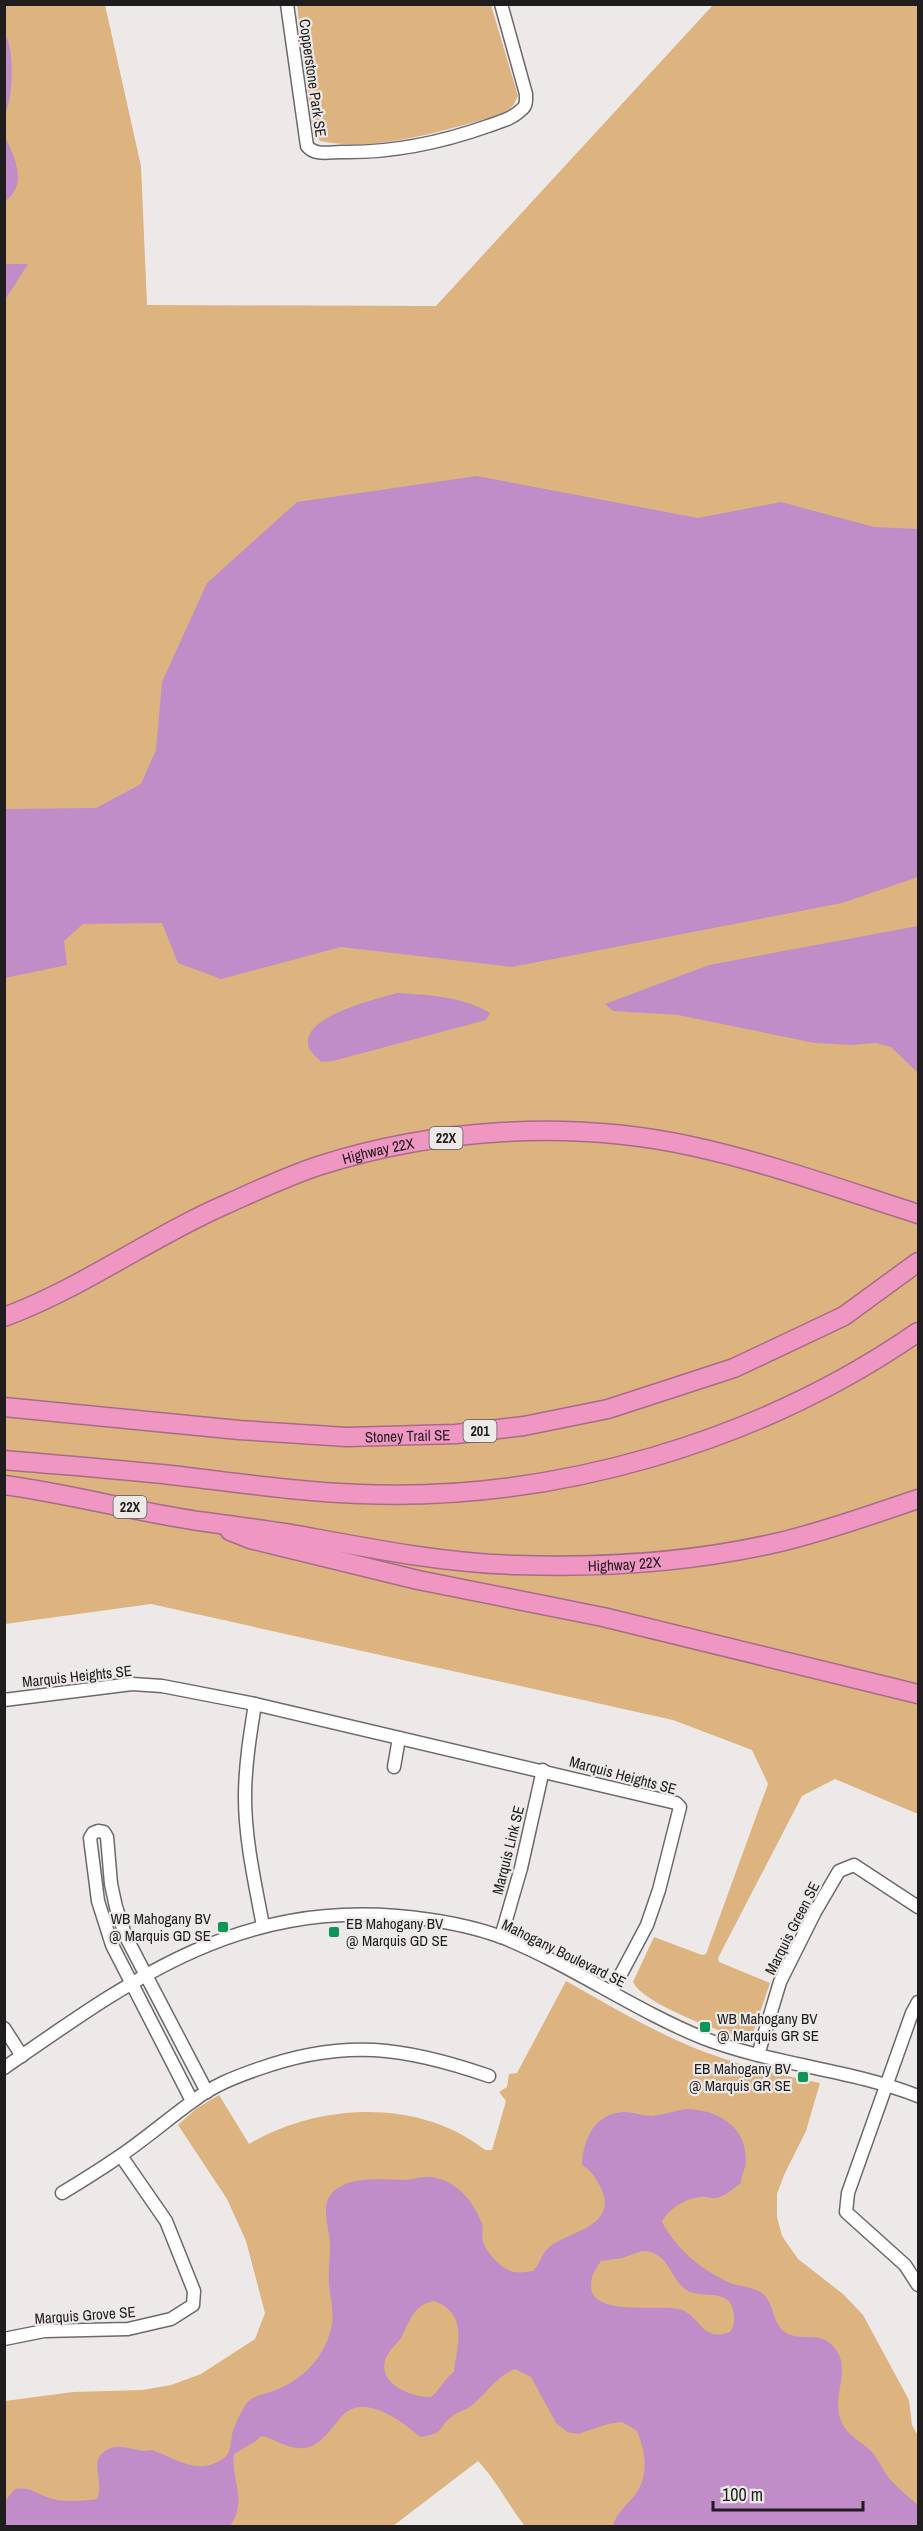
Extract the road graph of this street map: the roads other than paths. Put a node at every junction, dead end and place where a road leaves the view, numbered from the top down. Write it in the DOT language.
graph roads {
  1 [pos="287,4"];
  2 [pos="501,4"];
  3 [pos="916,1213"];
  4 [pos="918,1262"];
  5 [pos="4,1317"];
  6 [pos="918,1332"];
  7 [pos="4,1407"];
  8 [pos="4,1460"];
  9 [pos="4,1485"];
  10 [pos="918,1499"];
  11 [pos="206,1522"];
  12 [pos="918,1694"];
  13 [pos="4,1700"];
  14 [pos="255,1704"];
  15 [pos="399,1738"];
  16 [pos="394,1767"];
  17 [pos="543,1770"];
  18 [pos="918,1906"];
  19 [pos="263,1926"];
  20 [pos="501,1937"];
  21 [pos="146,1974"];
  22 [pos="131,1983"];
  23 [pos="612,1991"];
  24 [pos="918,2002"];
  25 [pos="4,2028"];
  26 [pos="758,2055"];
  27 [pos="22,2056"];
  28 [pos="4,2068"];
  29 [pos="489,2076"];
  30 [pos="886,2086"];
  31 [pos="207,2092"];
  32 [pos="918,2096"];
  33 [pos="192,2101"];
  34 [pos="121,2156"];
  35 [pos="62,2193"];
  36 [pos="918,2285"];
  37 [pos="4,2339"];
  1 -- 2 [label="street, Copperstone Park SE"];
  3 -- 5 [label="highway, Highway 22X / 22X"];
  4 -- 7 [label="highway, Stoney Trail SE / 201"];
  6 -- 8 [label="highway"];
  9 -- 11 [label="highway, Highway 22X / 22X"];
  10 -- 11 [label="highway, Highway 22X / 22X"];
  11 -- 12 [label="highway"];
  13 -- 14 [label="street, Marquis Heights SE"];
  14 -- 15 [label="street, Marquis Heights SE"];
  14 -- 19 [label="street"];
  15 -- 16 [label="street"];
  15 -- 17 [label="street, Marquis Heights SE"];
  17 -- 20 [label="street, Marquis Link SE"];
  17 -- 23 [label="street, Marquis Heights SE"];
  18 -- 26 [label="street, Marquis Green SE"];
  19 -- 20 [label="street, Mahogany Boulevard SE"];
  19 -- 21 [label="street, Mahogany Boulevard SE"];
  20 -- 23 [label="street, Mahogany Boulevard SE"];
  21 -- 22 [label="street, Mahogany Boulevard SE"];
  21 -- 22 [label="street"];
  21 -- 31 [label="street"];
  22 -- 27 [label="street, Mahogany Boulevard SE"];
  22 -- 33 [label="street"];
  23 -- 26 [label="street, Mahogany Boulevard SE"];
  24 -- 30 [label="street"];
  25 -- 27 [label="street"];
  26 -- 30 [label="street, Mahogany Boulevard SE"];
  27 -- 28 [label="street, Mahogany Boulevard SE"];
  29 -- 31 [label="street"];
  30 -- 32 [label="street, Mahogany Boulevard SE"];
  30 -- 36 [label="street"];
  31 -- 33 [label="street"];
  33 -- 34 [label="street"];
  34 -- 35 [label="street"];
  34 -- 37 [label="street, Marquis Grove SE"];
}
